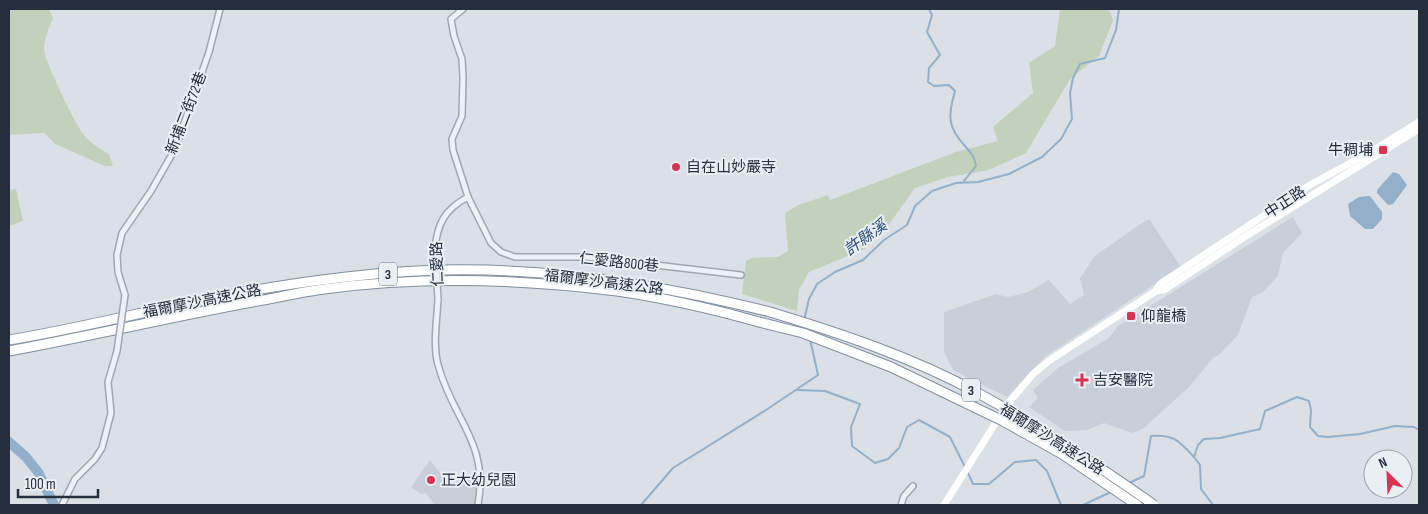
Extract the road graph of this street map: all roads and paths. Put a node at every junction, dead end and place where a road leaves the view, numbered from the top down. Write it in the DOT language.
graph roads {
  1 [pos="220,9"];
  2 [pos="463,9"];
  3 [pos="1419,122"];
  4 [pos="1419,129"];
  5 [pos="468,197"];
  6 [pos="741,275"];
  7 [pos="1156,291"];
  8 [pos="9,340"];
  9 [pos="9,351"];
  10 [pos="913,486"];
  11 [pos="62,505"];
  12 [pos="478,505"];
  13 [pos="901,505"];
  14 [pos="944,505"];
  15 [pos="1137,505"];
  16 [pos="1154,505"];
  1 -- 11 [label="street, 新埔二街72巷, bridge"];
  2 -- 5 [label="street"];
  3 -- 7 [label="main road, 中正路"];
  4 -- 7 [label="main road, 中正路"];
  5 -- 6 [label="street, 仁愛路800巷"];
  5 -- 12 [label="street, 仁愛路, bridge"];
  7 -- 14 [label="main road, 中正路"];
  8 -- 16 [label="highway, 福爾摩沙高速公路 / 3, bridge"];
  9 -- 15 [label="highway, 福爾摩沙高速公路 / 3, bridge"];
  10 -- 13 [label="street"];
}
